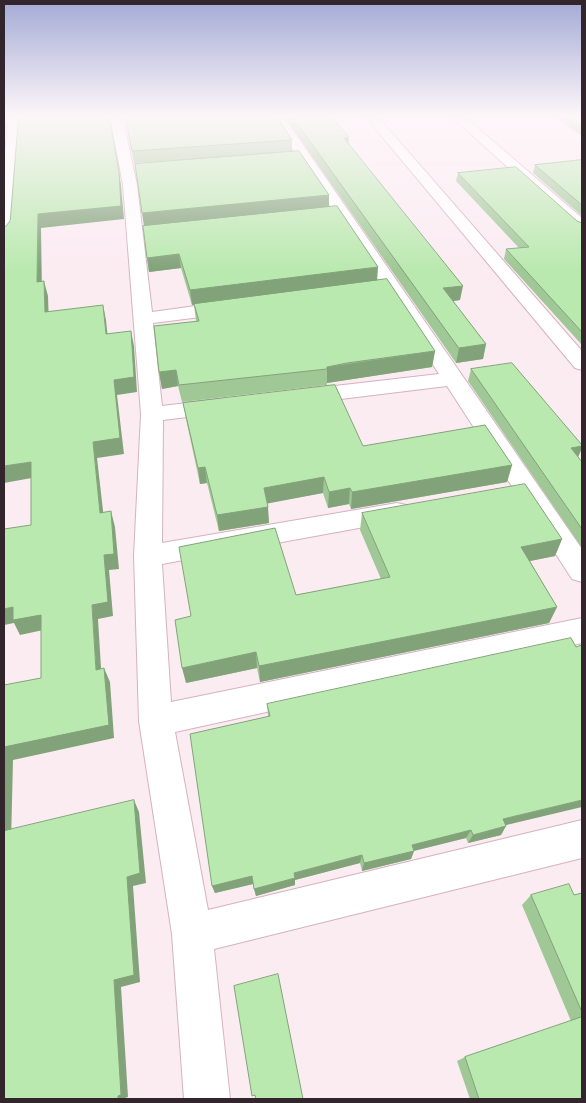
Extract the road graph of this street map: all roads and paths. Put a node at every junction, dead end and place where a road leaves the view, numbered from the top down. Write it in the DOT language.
graph roads {
  1 [pos="10,167"];
  2 [pos="131,167"];
  3 [pos="301,167"];
  4 [pos="415,167"];
  5 [pos="515,167"];
  6 [pos="582,226"];
  7 [pos="4,235"];
  8 [pos="249,305"];
  9 [pos="143,319"];
  10 [pos="582,364"];
  11 [pos="454,379"];
  12 [pos="279,399"];
  13 [pos="240,404"];
  14 [pos="152,414"];
  15 [pos="529,489"];
  16 [pos="500,494"];
  17 [pos="422,508"];
  18 [pos="148,556"];
  19 [pos="582,571"];
  20 [pos="582,630"];
  21 [pos="156,721"];
  22 [pos="582,839"];
  23 [pos="192,934"];
  24 [pos="207,1099"];
  1 -- 7 [label="street"];
  2 -- 9 [label="street"];
  3 -- 11 [label="street"];
  4 -- 10 [label="street"];
  5 -- 6 [label="street"];
  8 -- 9 [label="street"];
  9 -- 14 [label="street"];
  11 -- 12 [label="street"];
  11 -- 15 [label="street"];
  13 -- 14 [label="street"];
  14 -- 18 [label="street"];
  15 -- 16 [label="street"];
  15 -- 19 [label="street"];
  17 -- 18 [label="street"];
  18 -- 21 [label="street"];
  20 -- 21 [label="street"];
  21 -- 23 [label="street"];
  22 -- 23 [label="street"];
  23 -- 24 [label="street"];
}
